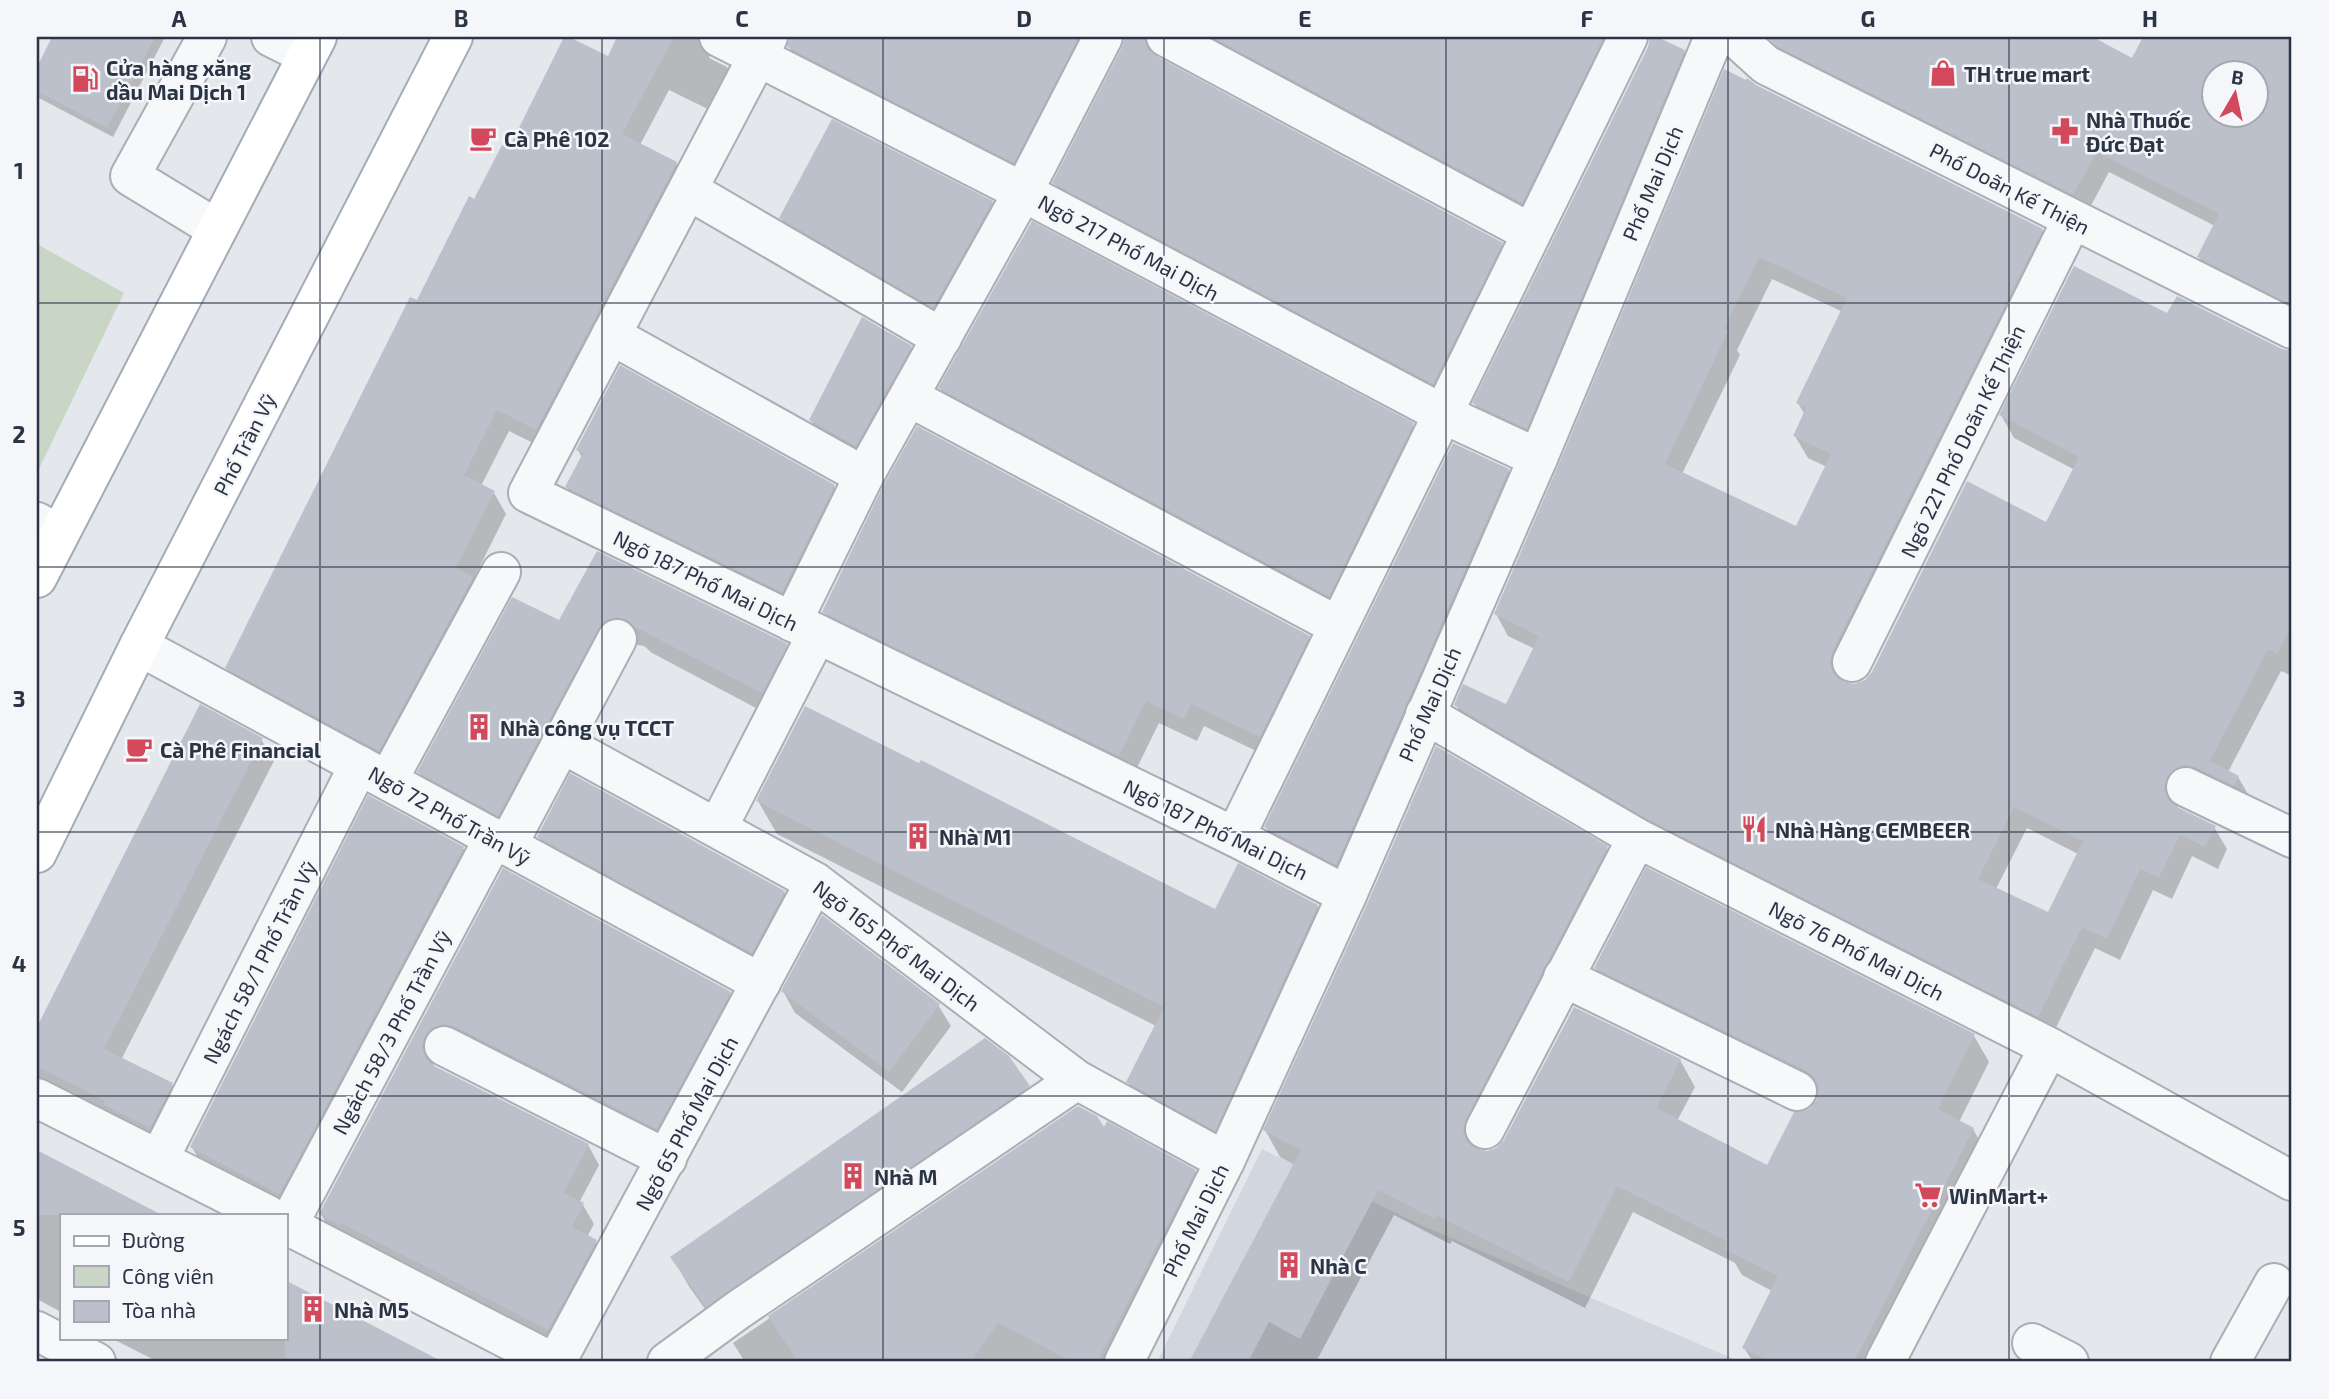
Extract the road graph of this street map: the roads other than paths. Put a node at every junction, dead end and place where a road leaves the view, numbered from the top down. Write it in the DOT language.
graph roads {
  1 [pos="207,37"];
  2 [pos="271,37"];
  3 [pos="453,37"];
  4 [pos="719,37"];
  5 [pos="1103,37"];
  6 [pos="1166,37"];
  7 [pos="1628,37"];
  8 [pos="1714,37"];
  9 [pos="1735,37"];
  10 [pos="312,46"];
  11 [pos="763,47"];
  12 [pos="688,190"];
  13 [pos="1023,192"];
  14 [pos="2072,220"];
  15 [pos="217,229"];
  16 [pos="1531,233"];
  17 [pos="2292,329"];
  18 [pos="611,335"];
  19 [pos="942,338"];
  20 [pos="909,397"];
  21 [pos="1443,414"];
  22 [pos="1538,458"];
  23 [pos="864,476"];
  24 [pos="48,528"];
  25 [pos="501,572"];
  26 [pos="37,578"];
  27 [pos="1338,626"];
  28 [pos="805,628"];
  29 [pos="617,639"];
  30 [pos="139,646"];
  31 [pos="1852,662"];
  32 [pos="1425,714"];
  33 [pos="561,743"];
  34 [pos="374,772"];
  35 [pos="2186,787"];
  36 [pos="718,827"];
  37 [pos="1235,837"];
  38 [pos="1637,838"];
  39 [pos="2292,838"];
  40 [pos="500,842"];
  41 [pos="37,853"];
  42 [pos="815,883"];
  43 [pos="1347,894"];
  44 [pos="1563,976"];
  45 [pos="761,983"];
  46 [pos="444,1046"];
  47 [pos="2049,1047"];
  48 [pos="1077,1080"];
  49 [pos="1797,1091"];
  50 [pos="37,1098"];
  51 [pos="1485,1129"];
  52 [pos="159,1159"];
  53 [pos="667,1159"];
  54 [pos="1225,1161"];
  55 [pos="2292,1181"];
  56 [pos="266,1214"];
  57 [pos="284,1214"];
  58 [pos="287,1225"];
  59 [pos="2274,1283"];
  60 [pos="37,1331"];
  61 [pos="2032,1343"];
  62 [pos="78,1358"];
  63 [pos="554,1362"];
  64 [pos="667,1362"];
  65 [pos="1124,1362"];
  66 [pos="1885,1362"];
  67 [pos="2068,1362"];
  68 [pos="2230,1362"];
  1 -- 15 [label="street"];
  2 -- 10 [label="street"];
  3 -- 30 [label="main road, Phố Trần Vỹ"];
  4 -- 11 [label="street, Ngõ 217 Phố Mai Dịch"];
  5 -- 13 [label="street"];
  6 -- 16 [label="street"];
  7 -- 16 [label="street"];
  8 -- 22 [label="street, Phố Mai Dịch"];
  9 -- 14 [label="street, Phố Doãn Kế Thiện"];
  10 -- 15 [label="main road"];
  11 -- 12 [label="street, Ngõ 187 Phố Mai Dịch"];
  11 -- 13 [label="street, Ngõ 217 Phố Mai Dịch"];
  12 -- 18 [label="street, Ngõ 187 Phố Mai Dịch"];
  12 -- 19 [label="street"];
  13 -- 19 [label="street"];
  13 -- 21 [label="street, Ngõ 217 Phố Mai Dịch"];
  14 -- 17 [label="street, Phố Doãn Kế Thiện"];
  14 -- 31 [label="street, Ngõ 221 Phố Doãn Kế Thiện"];
  15 -- 24 [label="main road"];
  16 -- 21 [label="street"];
  18 -- 23 [label="street"];
  18 -- 28 [label="street, Ngõ 187 Phố Mai Dịch"];
  19 -- 20 [label="street"];
  20 -- 23 [label="street"];
  20 -- 27 [label="street"];
  21 -- 22 [label="street, Ngõ 217 Phố Mai Dịch"];
  21 -- 27 [label="street"];
  22 -- 32 [label="street, Phố Mai Dịch"];
  23 -- 28 [label="street"];
  24 -- 26 [label="main road"];
  25 -- 34 [label="street, Ngách 58/1 Phố Trần Vỹ"];
  27 -- 37 [label="street"];
  28 -- 36 [label="street"];
  28 -- 37 [label="street, Ngõ 187 Phố Mai Dịch"];
  29 -- 33 [label="street, Ngách 58/3 Phố Trần Vỹ"];
  30 -- 34 [label="street, Ngõ 72 Phố Trần Vỹ"];
  30 -- 41 [label="main road, Phố Trần Vỹ"];
  32 -- 38 [label="street, Ngõ 76 Phố Mai Dịch"];
  32 -- 43 [label="street, Phố Mai Dịch"];
  33 -- 36 [label="street, Ngõ 165 Phố Mai Dịch"];
  33 -- 40 [label="street, Ngách 58/3 Phố Trần Vỹ"];
  34 -- 40 [label="street, Ngõ 72 Phố Trần Vỹ"];
  34 -- 52 [label="street, Ngách 58/1 Phố Trần Vỹ"];
  35 -- 39 [label="street"];
  36 -- 42 [label="street, Ngõ 165 Phố Mai Dịch"];
  37 -- 43 [label="street, Ngõ 187 Phố Mai Dịch"];
  38 -- 44 [label="street"];
  38 -- 47 [label="street, Ngõ 76 Phố Mai Dịch"];
  40 -- 45 [label="street, Ngõ 72 Phố Trần Vỹ"];
  40 -- 57 [label="street, Ngách 58/3 Phố Trần Vỹ"];
  42 -- 45 [label="street, Ngõ 65 Phố Mai Dịch"];
  42 -- 48 [label="street, Ngõ 165 Phố Mai Dịch"];
  43 -- 54 [label="street, Phố Mai Dịch"];
  44 -- 49 [label="street"];
  44 -- 51 [label="street"];
  45 -- 53 [label="street, Ngõ 65 Phố Mai Dịch"];
  46 -- 53 [label="street"];
  47 -- 55 [label="street, Ngõ 76 Phố Mai Dịch"];
  47 -- 66 [label="street"];
  48 -- 54 [label="street, Ngõ 165 Phố Mai Dịch"];
  48 -- 64 [label="street"];
  50 -- 52 [label="street"];
  52 -- 56 [label="street"];
  53 -- 63 [label="street, Ngõ 65 Phố Mai Dịch"];
  54 -- 65 [label="street, Phố Mai Dịch"];
  58 -- 63 [label="street"];
  59 -- 68 [label="street"];
  60 -- 62 [label="street"];
  61 -- 67 [label="street"];
}
